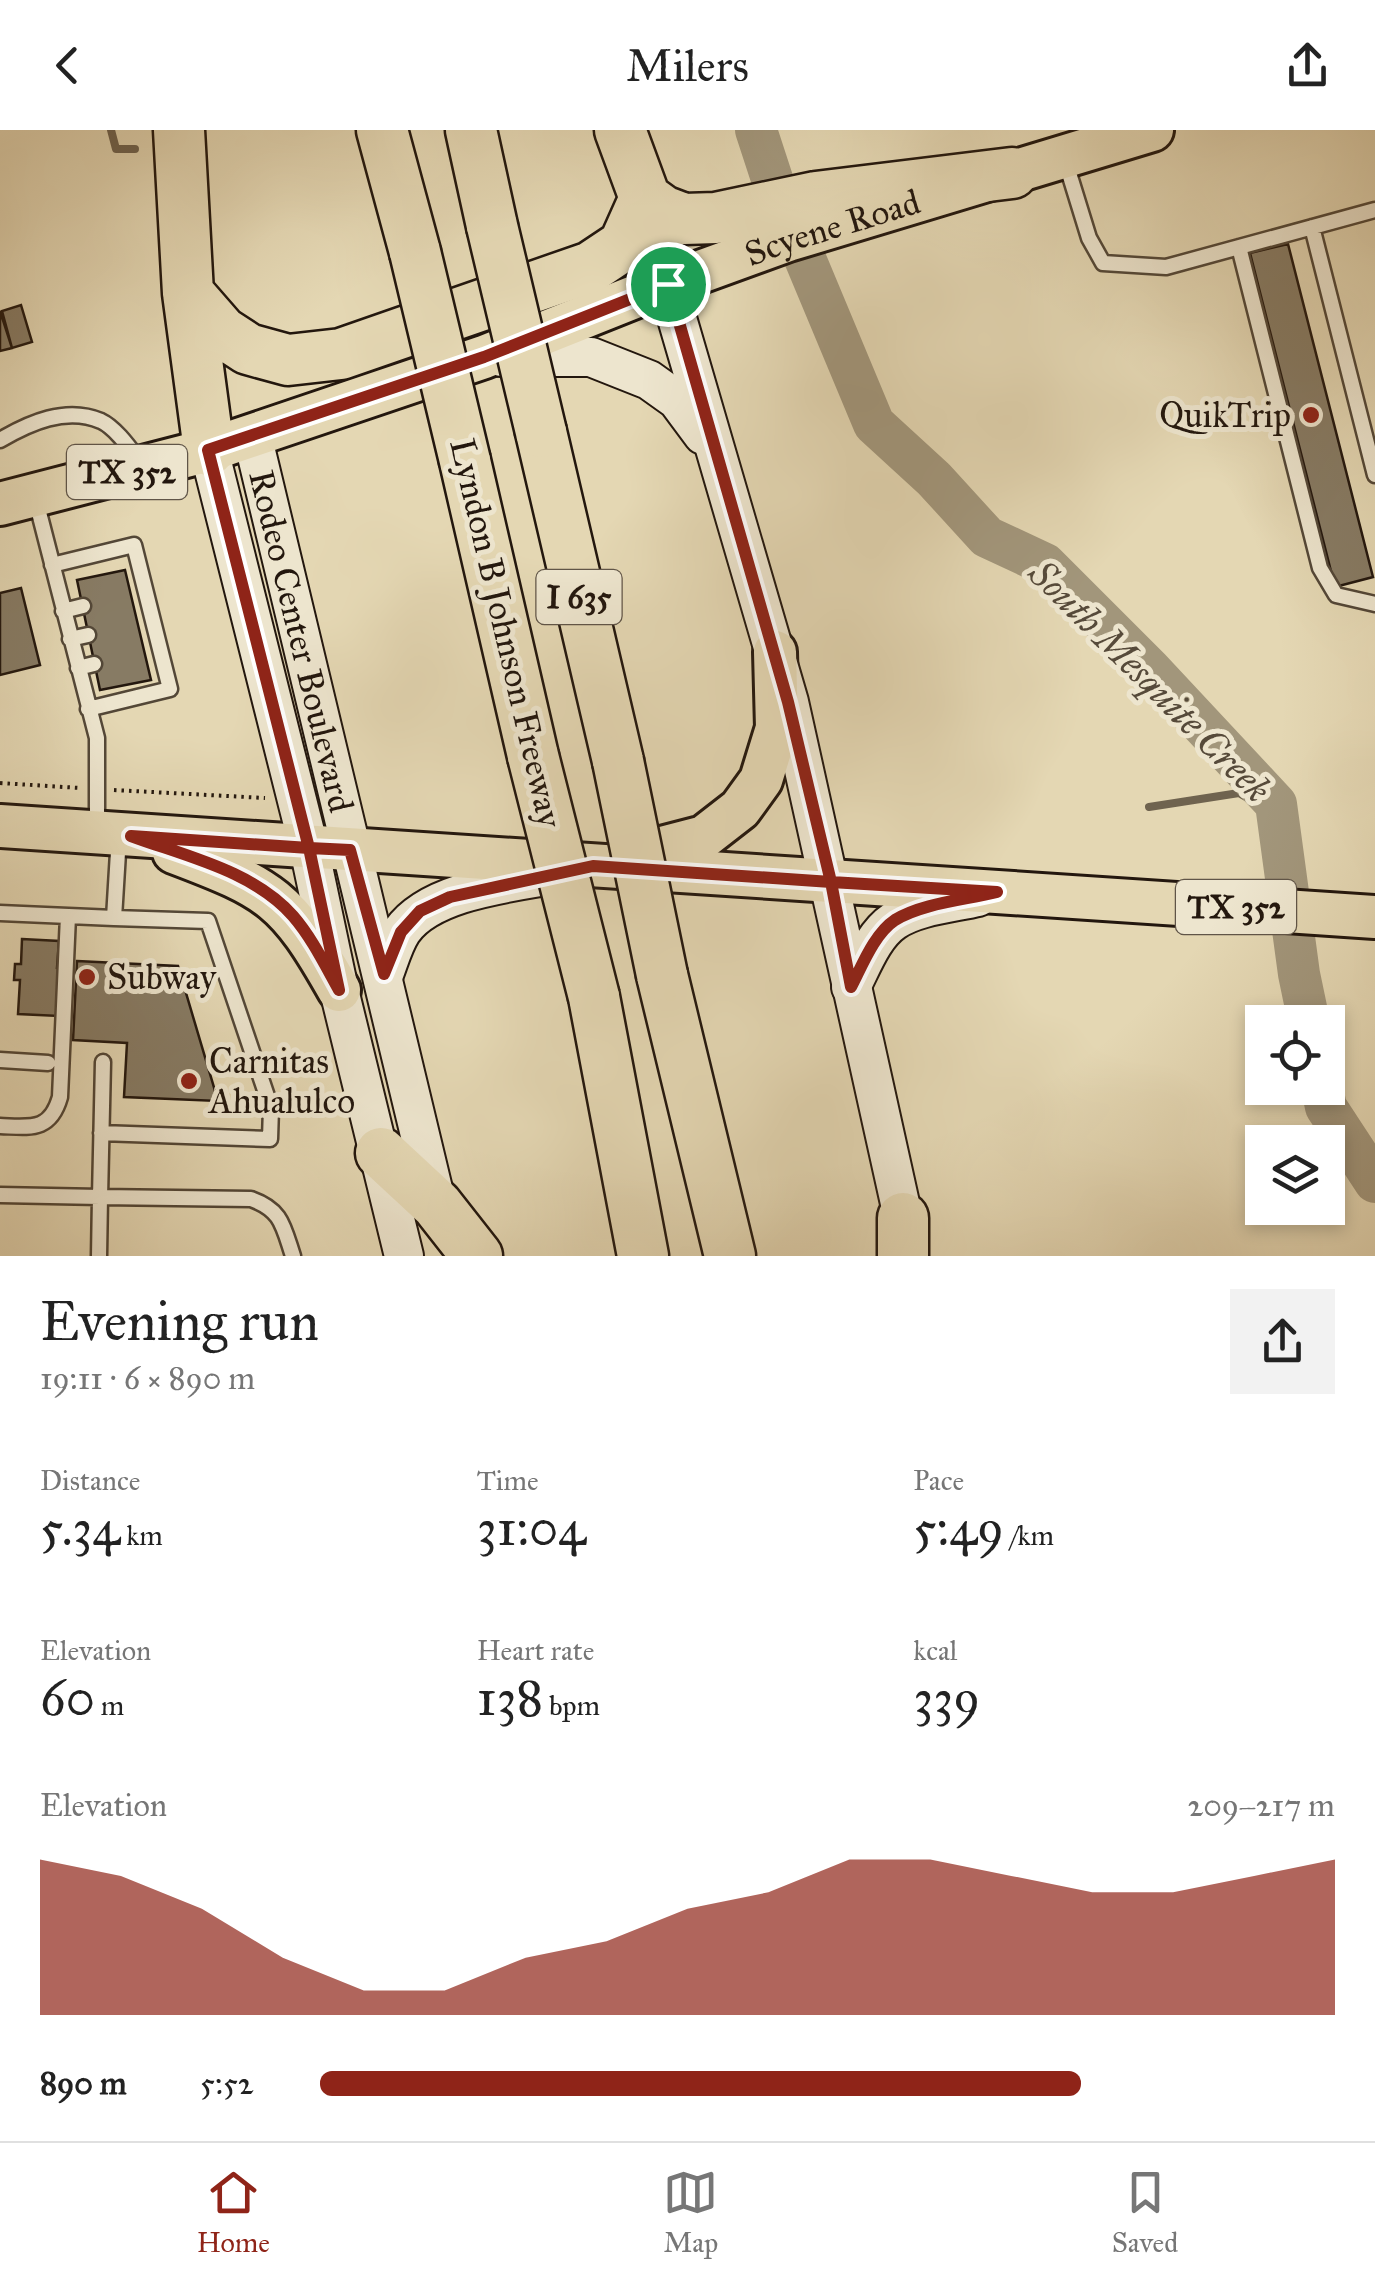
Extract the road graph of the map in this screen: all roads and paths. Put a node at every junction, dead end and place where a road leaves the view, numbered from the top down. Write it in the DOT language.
graph roads {
  1 [pos="179,130"];
  2 [pos="382,130"];
  3 [pos="470,130"];
  4 [pos="620,130"];
  5 [pos="1152,130"];
  6 [pos="1064,155"];
  7 [pos="1012,173"];
  8 [pos="897,197"];
  9 [pos="665,208"];
  10 [pos="1375,210"];
  11 [pos="1312,227"];
  12 [pos="1239,247"];
  13 [pos="684,278"];
  14 [pos="188,293"];
  15 [pos="484,357"];
  16 [pos="0,440"];
  17 [pos="230,442"];
  18 [pos="717,453"];
  19 [pos="144,468"];
  20 [pos="1375,475"];
  21 [pos="17,500"];
  22 [pos="52,565"];
  23 [pos="1375,604"];
  24 [pos="83,606"];
  25 [pos="63,611"];
  26 [pos="88,634"];
  27 [pos="70,639"];
  28 [pos="775,652"];
  29 [pos="94,664"];
  30 [pos="78,668"];
  31 [pos="88,709"];
  32 [pos="0,783"];
  33 [pos="98,789"];
  34 [pos="270,798"];
  35 [pos="0,826"];
  36 [pos="116,835"];
  37 [pos="329,849"];
  38 [pos="593,866"];
  39 [pos="831,882"];
  40 [pos="997,892"];
  41 [pos="0,913"];
  42 [pos="68,916"];
  43 [pos="1358,916"];
  44 [pos="114,918"];
  45 [pos="384,974"];
  46 [pos="851,987"];
  47 [pos="339,990"];
  48 [pos="0,1060"];
  49 [pos="48,1062"];
  50 [pos="103,1062"];
  51 [pos="0,1126"];
  52 [pos="102,1134"];
  53 [pos="381,1153"];
  54 [pos="0,1195"];
  55 [pos="100,1197"];
  56 [pos="437,1205"];
  57 [pos="906,1243"];
  58 [pos="99,1256"];
  59 [pos="293,1256"];
  60 [pos="404,1256"];
  61 [pos="450,1256"];
  62 [pos="477,1256"];
  63 [pos="643,1256"];
  64 [pos="730,1256"];
  1 -- 14 [label="highway"];
  2 -- 63 [label="highway, Lyndon B Johnson Freeway / I 635, bridge"];
  3 -- 64 [label="highway, I 635, bridge"];
  4 -- 9 [label="highway"];
  5 -- 6 [label="main road"];
  6 -- 7 [label="main road"];
  6 -- 12 [label="lane"];
  7 -- 8 [label="highway"];
  8 -- 9 [label="highway"];
  8 -- 13 [label="main road, Scyene Road / TX 352"];
  9 -- 13 [label="highway"];
  9 -- 14 [label="highway"];
  10 -- 11 [label="lane"];
  11 -- 12 [label="lane"];
  11 -- 20 [label="lane"];
  12 -- 23 [label="lane"];
  13 -- 15 [label="main road, Scyene Road / TX 352"];
  13 -- 18 [label="main road"];
  14 -- 17 [label="highway"];
  15 -- 17 [label="main road, Scyene Road / TX 352"];
  15 -- 18 [label="main road"];
  16 -- 19 [label="lane"];
  17 -- 19 [label="main road, Scyene Road / TX 352"];
  17 -- 37 [label="main road, Rodeo Center Boulevard"];
  18 -- 28 [label="main road"];
  19 -- 21 [label="main road, Scyene Road / TX 352"];
  21 -- 22 [label="lane"];
  22 -- 25 [label="lane"];
  22 -- 31 [label="lane"];
  24 -- 25 [label="lane"];
  25 -- 27 [label="lane"];
  26 -- 27 [label="lane"];
  27 -- 30 [label="lane"];
  28 -- 38 [label="main road"];
  28 -- 39 [label="main road"];
  29 -- 30 [label="lane"];
  30 -- 31 [label="lane"];
  31 -- 33 [label="lane"];
  32 -- 33 [label="path"];
  33 -- 34 [label="path"];
  33 -- 36 [label="lane"];
  35 -- 36 [label="main road, TX 352"];
  36 -- 37 [label="main road, TX 352"];
  36 -- 44 [label="lane"];
  36 -- 47 [label="main road"];
  37 -- 38 [label="main road, TX 352"];
  37 -- 45 [label="main road, Rodeo Center Boulevard"];
  37 -- 47 [label="main road, Rodeo Center Boulevard"];
  38 -- 39 [label="main road, TX 352"];
  38 -- 45 [label="main road"];
  39 -- 40 [label="main road, TX 352"];
  39 -- 46 [label="main road"];
  40 -- 43 [label="main road, TX 352"];
  40 -- 46 [label="main road"];
  41 -- 42 [label="lane"];
  42 -- 44 [label="lane"];
  42 -- 51 [label="lane"];
  44 -- 52 [label="lane"];
  45 -- 56 [label="main road, Rodeo Center Boulevard"];
  46 -- 57 [label="main road"];
  47 -- 53 [label="main road, Rodeo Center Boulevard"];
  48 -- 49 [label="lane"];
  50 -- 52 [label="lane"];
  52 -- 55 [label="lane"];
  53 -- 56 [label="highway"];
  53 -- 60 [label="main road, Rodeo Center Boulevard"];
  54 -- 55 [label="lane"];
  55 -- 58 [label="lane"];
  55 -- 59 [label="lane"];
  56 -- 61 [label="main road, Rodeo Center Boulevard"];
  56 -- 62 [label="highway"];
}
